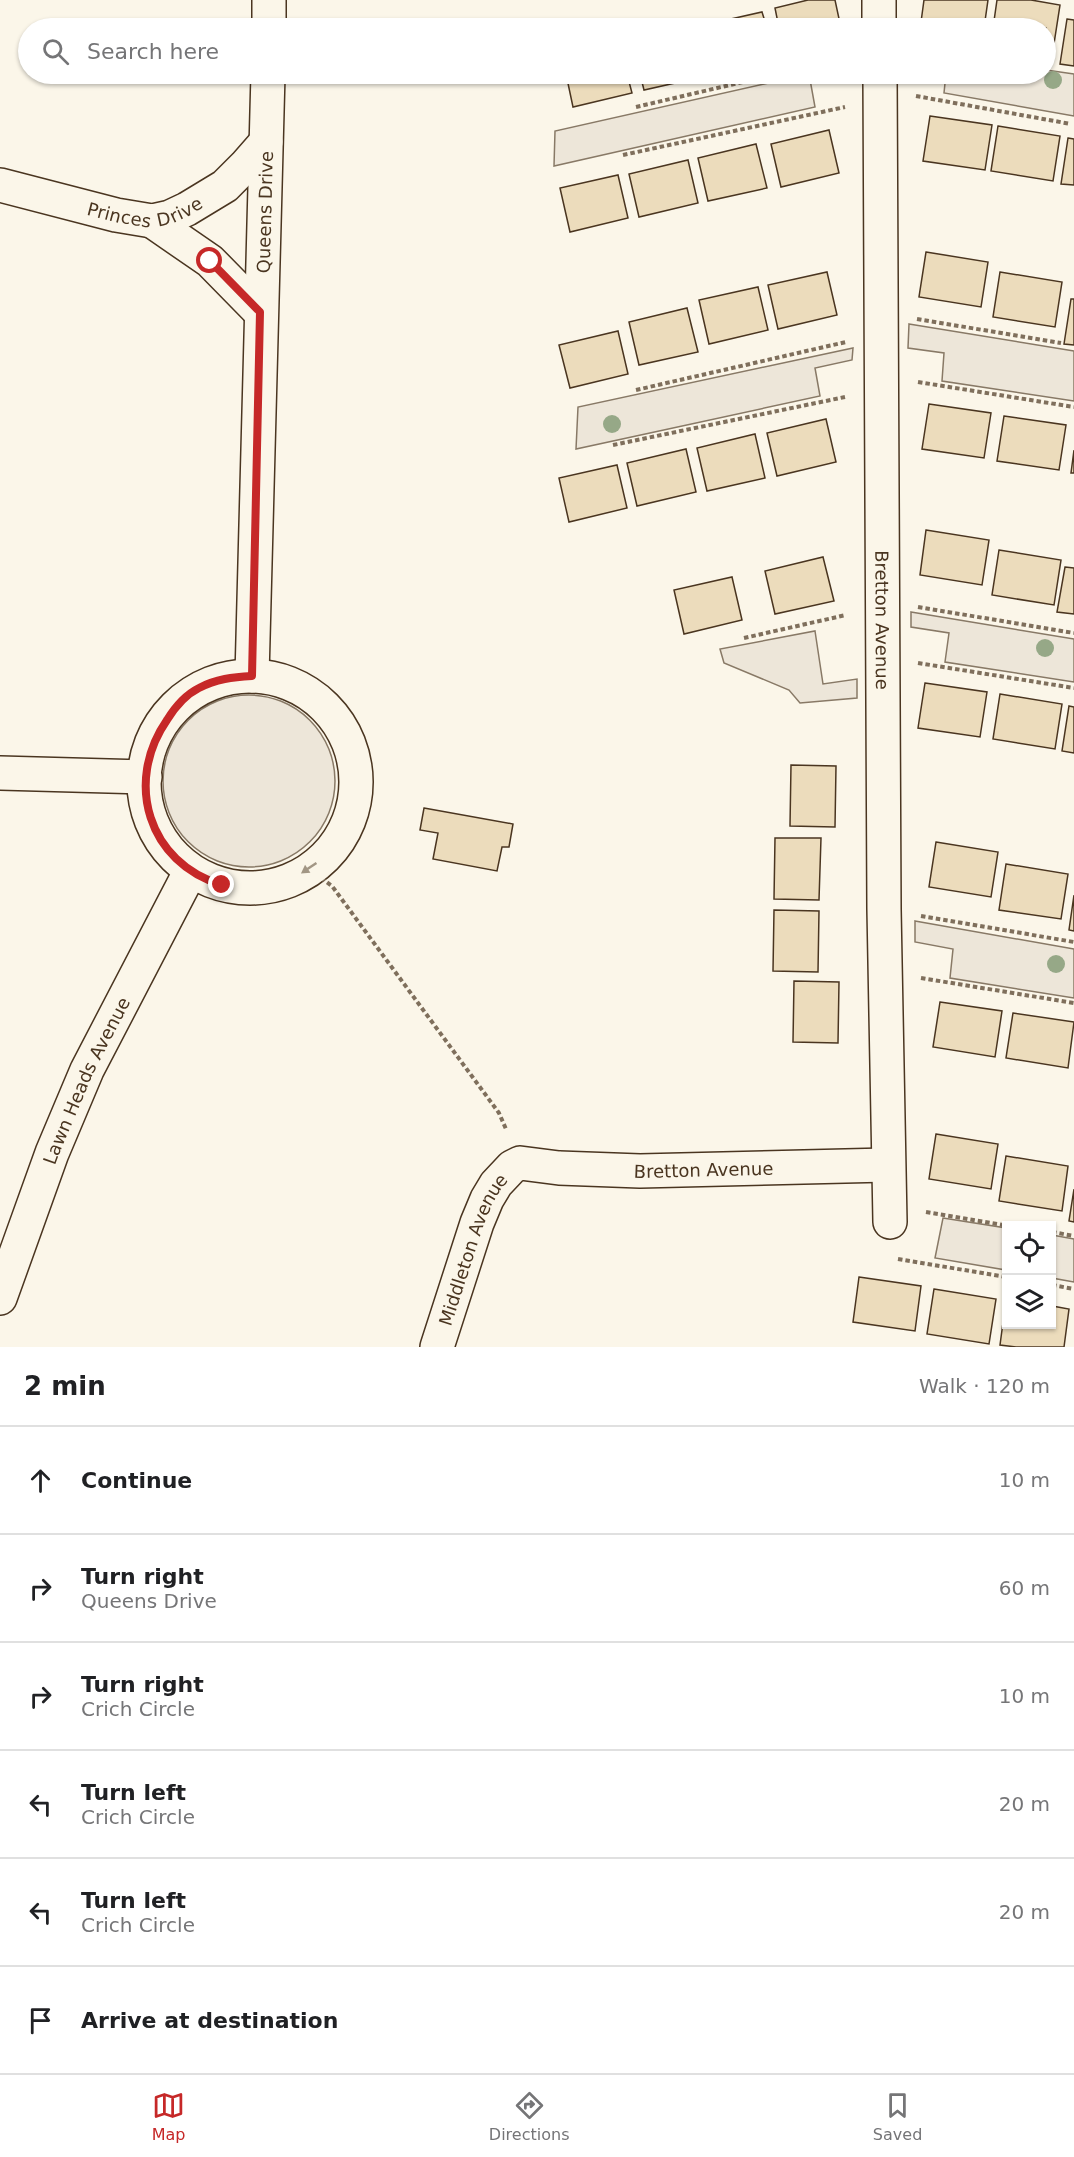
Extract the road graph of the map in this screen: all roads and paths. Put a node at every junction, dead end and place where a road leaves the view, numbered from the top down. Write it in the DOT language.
graph roads {
  1 [pos="269,0"];
  2 [pos="879,0"];
  3 [pos="269,18"];
  4 [pos="879,18"];
  5 [pos="268,84"];
  6 [pos="734,84"];
  7 [pos="880,87"];
  8 [pos="636,107"];
  9 [pos="1071,124"];
  10 [pos="266,142"];
  11 [pos="622,155"];
  12 [pos="0,185"];
  13 [pos="152,221"];
  14 [pos="260,312"];
  15 [pos="880,324"];
  16 [pos="1061,343"];
  17 [pos="880,383"];
  18 [pos="636,390"];
  19 [pos="1074,407"];
  20 [pos="613,445"];
  21 [pos="881,604"];
  22 [pos="1074,633"];
  23 [pos="744,638"];
  24 [pos="883,657"];
  25 [pos="252,676"];
  26 [pos="1074,688"];
  27 [pos="0,773"];
  28 [pos="145,777"];
  29 [pos="309,869"];
  30 [pos="190,872"];
  31 [pos="884,909"];
  32 [pos="1074,942"];
  33 [pos="885,972"];
  34 [pos="1074,1003"];
  35 [pos="520,1163"];
  36 [pos="887,1166"];
  37 [pos="889,1214"];
  38 [pos="1002,1225"];
  39 [pos="1056,1233"];
  40 [pos="1074,1236"];
  41 [pos="1002,1276"];
  42 [pos="1056,1286"];
  43 [pos="1074,1289"];
  44 [pos="0,1298"];
  45 [pos="437,1347"];
  1 -- 3 [label="street"];
  2 -- 4 [label="street"];
  5 -- 10 [label="street, Queens Drive"];
  6 -- 8 [label="path"];
  7 -- 9 [label="path"];
  7 -- 11 [label="path"];
  7 -- 15 [label="street, Bretton Avenue"];
  10 -- 13 [label="street, Princes Drive"];
  10 -- 14 [label="street, Queens Drive"];
  12 -- 13 [label="street, Princes Drive"];
  13 -- 14 [label="street"];
  14 -- 25 [label="street, Queens Drive"];
  15 -- 16 [label="path"];
  15 -- 17 [label="street, Bretton Avenue"];
  15 -- 18 [label="path"];
  17 -- 19 [label="path"];
  17 -- 20 [label="path"];
  17 -- 21 [label="street, Bretton Avenue"];
  21 -- 22 [label="path"];
  21 -- 23 [label="path"];
  21 -- 24 [label="street, Bretton Avenue"];
  24 -- 26 [label="path"];
  24 -- 31 [label="street, Bretton Avenue"];
  25 -- 28 [label="street"];
  25 -- 29 [label="street, one-way"];
  27 -- 28 [label="street"];
  28 -- 30 [label="street"];
  29 -- 30 [label="street"];
  29 -- 35 [label="path"];
  30 -- 44 [label="street, Lawn Heads Avenue"];
  31 -- 32 [label="path"];
  31 -- 33 [label="street, Bretton Avenue"];
  33 -- 34 [label="path"];
  33 -- 36 [label="street, Bretton Avenue"];
  35 -- 36 [label="street, Bretton Avenue"];
  35 -- 45 [label="street, Middleton Avenue"];
  36 -- 37 [label="street, Bretton Avenue"];
  37 -- 38 [label="path"];
  37 -- 41 [label="path"];
  39 -- 40 [label="path"];
  42 -- 43 [label="path"];
}
